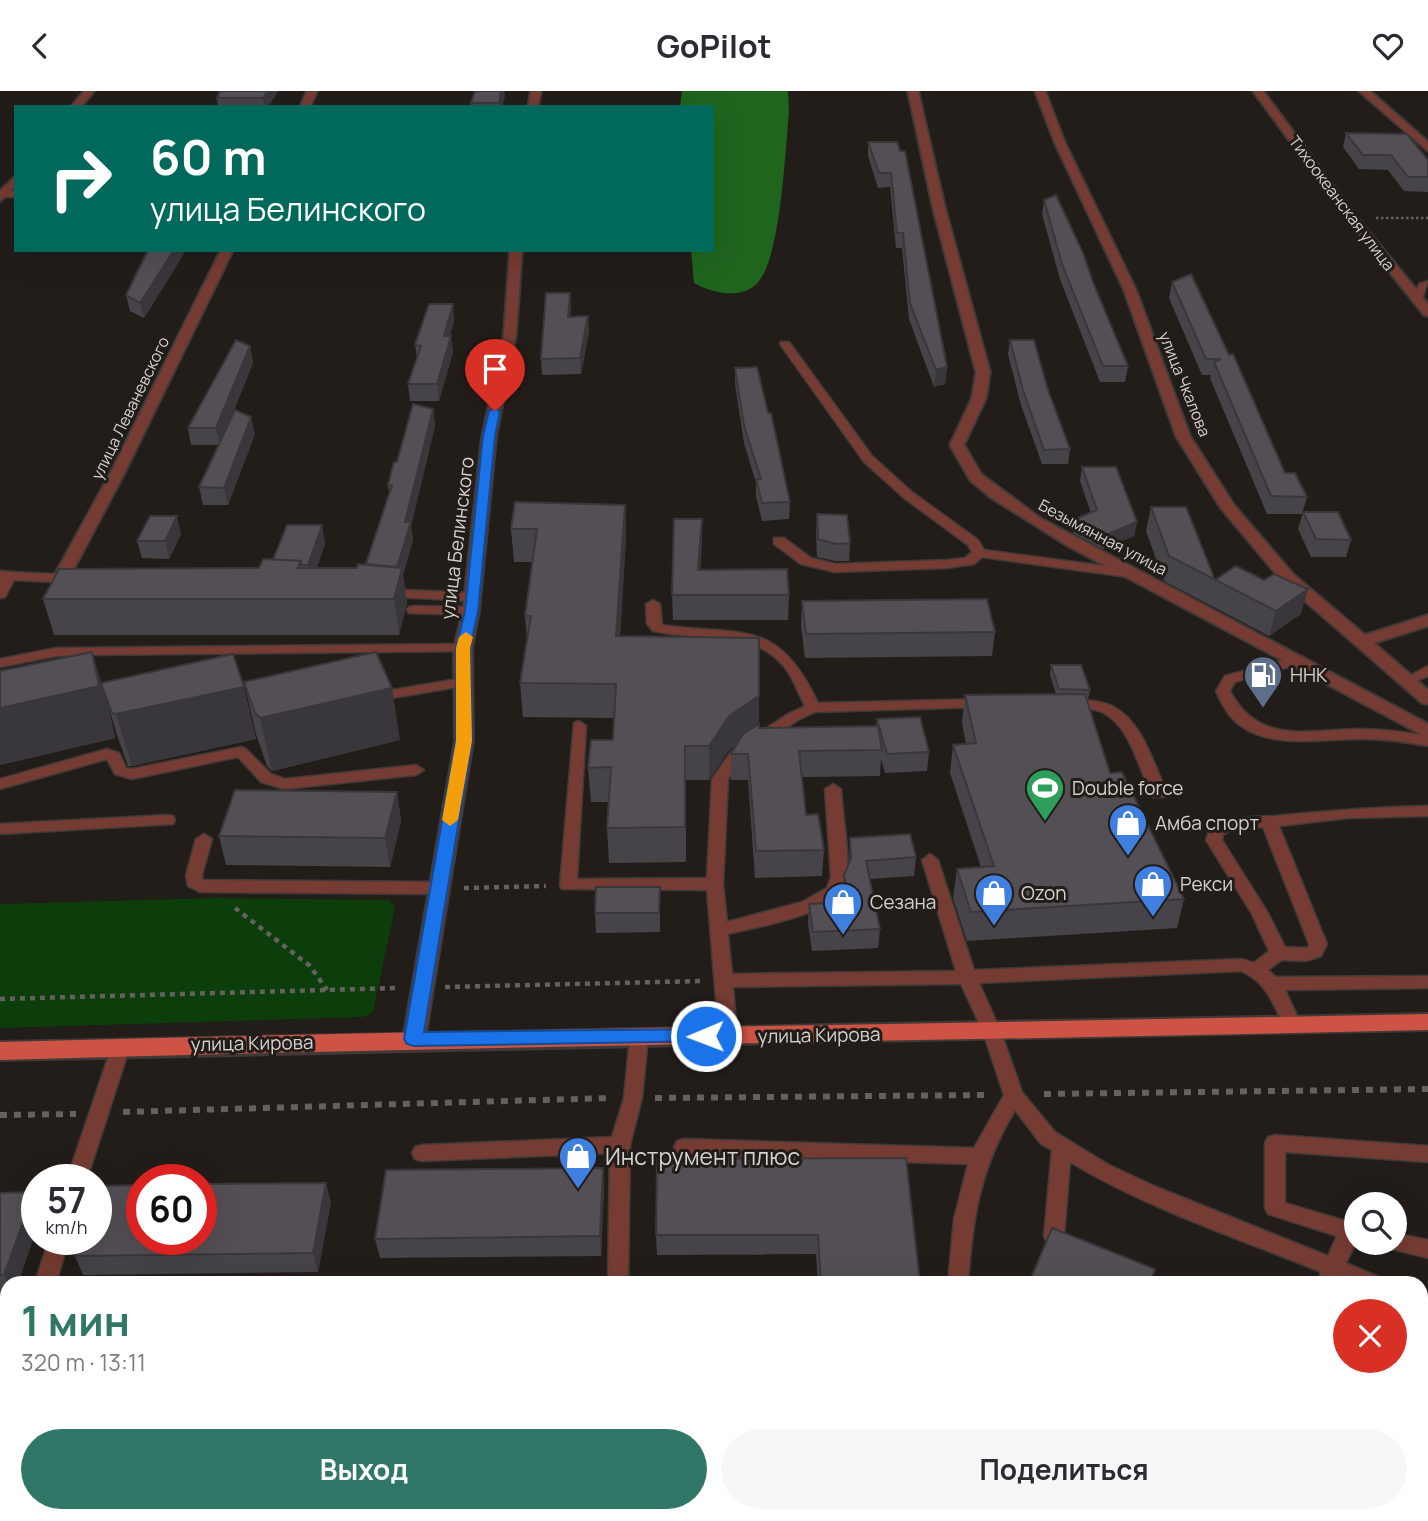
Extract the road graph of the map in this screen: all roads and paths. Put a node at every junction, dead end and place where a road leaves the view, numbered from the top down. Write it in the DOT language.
graph roads {
  1 [pos="89,91"];
  2 [pos="913,91"];
  3 [pos="1040,91"];
  4 [pos="1258,91"];
  5 [pos="1364,91"];
  6 [pos="78,105"];
  7 [pos="1428,148"];
  8 [pos="1352,218"];
  9 [pos="1428,218"];
  10 [pos="226,252"];
  11 [pos="516,252"];
  12 [pos="1426,283"];
  13 [pos="1417,300"];
  14 [pos="1428,312"];
  15 [pos="785,344"];
  16 [pos="779,541"];
  17 [pos="979,553"];
  18 [pos="1135,574"];
  19 [pos="5,576"];
  20 [pos="61,578"];
  21 [pos="88,579"];
  22 [pos="376,592"];
  23 [pos="0,594"];
  24 [pos="472,604"];
  25 [pos="653,604"];
  26 [pos="414,610"];
  27 [pos="1428,620"];
  28 [pos="1361,642"];
  29 [pos="463,648"];
  30 [pos="1298,660"];
  31 [pos="0,663"];
  32 [pos="1428,670"];
  33 [pos="1406,681"];
  34 [pos="464,682"];
  35 [pos="1428,699"];
  36 [pos="354,700"];
  37 [pos="998,703"];
  38 [pos="1048,703"];
  39 [pos="813,708"];
  40 [pos="579,726"];
  41 [pos="1428,732"];
  42 [pos="1428,741"];
  43 [pos="416,770"];
  44 [pos="0,784"];
  45 [pos="833,789"];
  46 [pos="1160,793"];
  47 [pos="1428,811"];
  48 [pos="167,820"];
  49 [pos="1269,821"];
  50 [pos="0,829"];
  51 [pos="204,839"];
  52 [pos="930,860"];
  53 [pos="715,884"];
  54 [pos="568,885"];
  55 [pos="210,888"];
  56 [pos="439,888"];
  57 [pos="719,930"];
  58 [pos="1279,953"];
  59 [pos="1257,970"];
  60 [pos="967,977"];
  61 [pos="724,981"];
  62 [pos="1428,982"];
  63 [pos="1275,984"];
  64 [pos="423,987"];
  65 [pos="327,990"];
  66 [pos="0,999"];
  67 [pos="1428,1023"];
  68 [pos="1292,1024"];
  69 [pos="992,1032"];
  70 [pos="728,1036"];
  71 [pos="639,1037"];
  72 [pos="414,1039"];
  73 [pos="121,1046"];
  74 [pos="0,1051"];
  75 [pos="1428,1089"];
  76 [pos="1014,1095"];
  77 [pos="633,1098"];
  78 [pos="97,1113"];
  79 [pos="0,1115"];
  80 [pos="620,1145"];
  81 [pos="684,1147"];
  82 [pos="1062,1147"];
  83 [pos="422,1153"];
  84 [pos="1428,1154"];
  85 [pos="981,1156"];
  86 [pos="82,1164"];
  87 [pos="1344,1230"];
  88 [pos="1054,1236"];
  89 [pos="1407,1245"];
  90 [pos="1344,1248"];
  91 [pos="1428,1249"];
  92 [pos="53,1255"];
  93 [pos="1330,1275"];
  94 [pos="47,1276"];
  95 [pos="618,1276"];
  96 [pos="959,1276"];
  1 -- 6 [label="street"];
  2 -- 18 [label="street, Безымянная улица"];
  3 -- 28 [label="street, улица Чкалова"];
  4 -- 8 [label="street, Тихоокеанская улица"];
  5 -- 7 [label="street"];
  8 -- 9 [label="path"];
  8 -- 13 [label="street, Тихоокеанская улица"];
  10 -- 20 [label="street, улица Леваневского"];
  11 -- 24 [label="street, улица Белинского"];
  12 -- 13 [label="lane"];
  13 -- 14 [label="street, Тихоокеанская улица"];
  15 -- 17 [label="lane"];
  16 -- 17 [label="lane"];
  17 -- 18 [label="lane"];
  18 -- 30 [label="street, Безымянная улица"];
  19 -- 20 [label="lane"];
  19 -- 23 [label="lane"];
  20 -- 21 [label="lane"];
  22 -- 24 [label="lane"];
  24 -- 26 [label="lane"];
  24 -- 29 [label="street, улица Белинского"];
  25 -- 39 [label="lane"];
  27 -- 28 [label="street"];
  28 -- 33 [label="street, улица Чкалова"];
  29 -- 31 [label="lane"];
  29 -- 34 [label="street, улица Белинского"];
  30 -- 41 [label="street, Безымянная улица"];
  30 -- 42 [label="lane"];
  32 -- 33 [label="lane"];
  33 -- 35 [label="street, улица Чкалова"];
  34 -- 36 [label="lane"];
  34 -- 56 [label="street, улица Белинского"];
  37 -- 39 [label="lane"];
  38 -- 46 [label="lane"];
  39 -- 53 [label="lane"];
  40 -- 54 [label="lane"];
  43 -- 44 [label="lane"];
  45 -- 57 [label="lane"];
  47 -- 49 [label="lane"];
  48 -- 50 [label="lane"];
  49 -- 58 [label="lane"];
  49 -- 58 [label="lane"];
  51 -- 55 [label="lane"];
  52 -- 60 [label="lane"];
  53 -- 54 [label="lane"];
  53 -- 57 [label="lane"];
  54 -- 56 [label="path"];
  55 -- 56 [label="lane"];
  55 -- 65 [label="path"];
  56 -- 64 [label="street, улица Белинского"];
  57 -- 61 [label="lane"];
  58 -- 59 [label="lane"];
  59 -- 60 [label="lane"];
  59 -- 63 [label="lane"];
  60 -- 61 [label="lane"];
  60 -- 69 [label="lane"];
  61 -- 64 [label="path"];
  61 -- 70 [label="lane"];
  62 -- 63 [label="lane"];
  63 -- 68 [label="lane"];
  64 -- 65 [label="path"];
  64 -- 72 [label="street, улица Белинского"];
  65 -- 66 [label="path"];
  67 -- 68 [label="main road, улица Кирова"];
  68 -- 69 [label="main road, улица Кирова"];
  69 -- 70 [label="main road, улица Кирова"];
  69 -- 76 [label="lane"];
  70 -- 71 [label="main road, улица Кирова"];
  71 -- 72 [label="main road, улица Кирова"];
  71 -- 77 [label="lane"];
  72 -- 73 [label="main road, улица Кирова"];
  73 -- 74 [label="main road, улица Кирова"];
  73 -- 78 [label="lane"];
  75 -- 76 [label="path"];
  76 -- 77 [label="path"];
  76 -- 82 [label="lane"];
  76 -- 85 [label="lane"];
  77 -- 78 [label="path"];
  77 -- 80 [label="lane"];
  78 -- 79 [label="path"];
  78 -- 86 [label="lane"];
  80 -- 83 [label="lane"];
  80 -- 95 [label="lane"];
  81 -- 85 [label="lane"];
  82 -- 88 [label="lane"];
  82 -- 93 [label="lane"];
  84 -- 87 [label="lane"];
  85 -- 96 [label="lane"];
  89 -- 91 [label="lane"];
  90 -- 93 [label="lane"];
  92 -- 94 [label="lane"];
}
